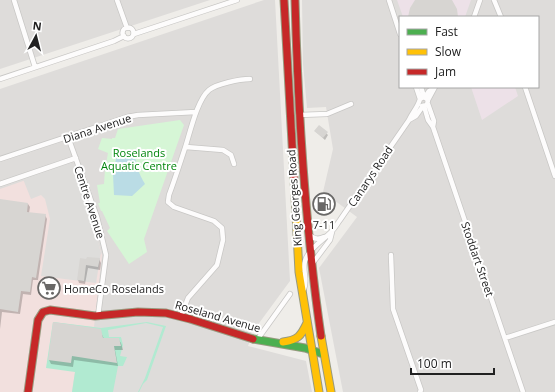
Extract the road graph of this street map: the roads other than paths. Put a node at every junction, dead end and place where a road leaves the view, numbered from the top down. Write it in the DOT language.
graph roads {
  1 [pos="14,0"];
  2 [pos="117,0"];
  3 [pos="237,0"];
  4 [pos="284,0"];
  5 [pos="295,0"];
  6 [pos="389,0"];
  7 [pos="480,0"];
  8 [pos="494,0"];
  9 [pos="474,16"];
  10 [pos="501,16"];
  11 [pos="127,28"];
  12 [pos="399,31"];
  13 [pos="134,34"];
  14 [pos="124,36"];
  15 [pos="35,67"];
  16 [pos="0,79"];
  17 [pos="250,79"];
  18 [pos="417,88"];
  19 [pos="422,88"];
  20 [pos="433,88"];
  21 [pos="524,88"];
  22 [pos="424,102"];
  23 [pos="351,104"];
  24 [pos="196,112"];
  25 [pos="418,114"];
  26 [pos="299,115"];
  27 [pos="409,120"];
  28 [pos="428,120"];
  29 [pos="433,127"];
  30 [pos="68,137"];
  31 [pos="186,147"];
  32 [pos="76,158"];
  33 [pos="0,159"];
  34 [pos="234,164"];
  35 [pos="555,176"];
  36 [pos="0,184"];
  37 [pos="307,231"];
  38 [pos="332,232"];
  39 [pos="325,237"];
  40 [pos="310,253"];
  41 [pos="391,255"];
  42 [pos="311,266"];
  43 [pos="302,292"];
  44 [pos="290,294"];
  45 [pos="98,316"];
  46 [pos="181,316"];
  47 [pos="555,322"];
  48 [pos="307,323"];
  49 [pos="505,338"];
  50 [pos="257,340"];
  51 [pos="276,342"];
  52 [pos="311,350"];
  53 [pos="323,354"];
  54 [pos="29,391"];
  55 [pos="319,392"];
  56 [pos="330,392"];
  57 [pos="420,392"];
  58 [pos="523,392"];
  1 -- 15 [label="street"];
  2 -- 11 [label="street"];
  3 -- 13 [label="street"];
  4 -- 43 [label="main road, King Georges Road"];
  5 -- 26 [label="main road, King Georges Road"];
  6 -- 12 [label="street"];
  7 -- 9 [label="street"];
  8 -- 10 [label="street"];
  11 -- 13 [label="street"];
  11 -- 14 [label="street"];
  13 -- 14 [label="street"];
  14 -- 15 [label="street"];
  15 -- 16 [label="street"];
  17 -- 24 [label="street"];
  18 -- 22 [label="street, Stoddart Street"];
  19 -- 22 [label="street, Stoddart Street"];
  20 -- 22 [label="street, Canarys Road"];
  21 -- 35 [label="street"];
  22 -- 25 [label="street, Canarys Road"];
  22 -- 27 [label="street, Canarys Road"];
  22 -- 28 [label="street, Stoddart Street"];
  22 -- 29 [label="street, Stoddart Street"];
  23 -- 26 [label="street"];
  24 -- 30 [label="street, Diana Avenue"];
  24 -- 31 [label="street"];
  25 -- 27 [label="street, Canarys Road"];
  25 -- 28 [label="street, Stoddart Street"];
  26 -- 37 [label="main road, King Georges Road"];
  27 -- 38 [label="street, Canarys Road"];
  28 -- 29 [label="street, Stoddart Street"];
  29 -- 49 [label="street, Stoddart Street"];
  30 -- 32 [label="street, Centre Avenue"];
  30 -- 33 [label="street, Diana Avenue"];
  31 -- 34 [label="street"];
  31 -- 46 [label="street"];
  32 -- 36 [label="street"];
  32 -- 45 [label="street, Centre Avenue"];
  37 -- 39 [label="street"];
  37 -- 40 [label="main road, King Georges Road"];
  38 -- 39 [label="street, Canarys Road"];
  38 -- 42 [label="street, Canarys Road"];
  39 -- 40 [label="street, Canarys Road"];
  40 -- 42 [label="main road, King Georges Road"];
  40 -- 43 [label="street, Canarys Road"];
  41 -- 57 [label="street"];
  42 -- 53 [label="main road, King Georges Road"];
  43 -- 48 [label="main road, King Georges Road"];
  44 -- 50 [label="street"];
  45 -- 46 [label="main road, Roseland Avenue"];
  45 -- 54 [label="main road, Roseland Avenue"];
  46 -- 50 [label="main road, Roseland Avenue"];
  47 -- 49 [label="street"];
  48 -- 51 [label="main road, Roseland Avenue"];
  48 -- 52 [label="main road, King Georges Road"];
  49 -- 58 [label="street, Stoddart Street"];
  50 -- 51 [label="main road, Roseland Avenue"];
  51 -- 52 [label="main road, Roseland Avenue"];
  52 -- 53 [label="main road, Roseland Avenue"];
  52 -- 55 [label="main road, King Georges Road"];
  53 -- 56 [label="main road, King Georges Road"];
}
